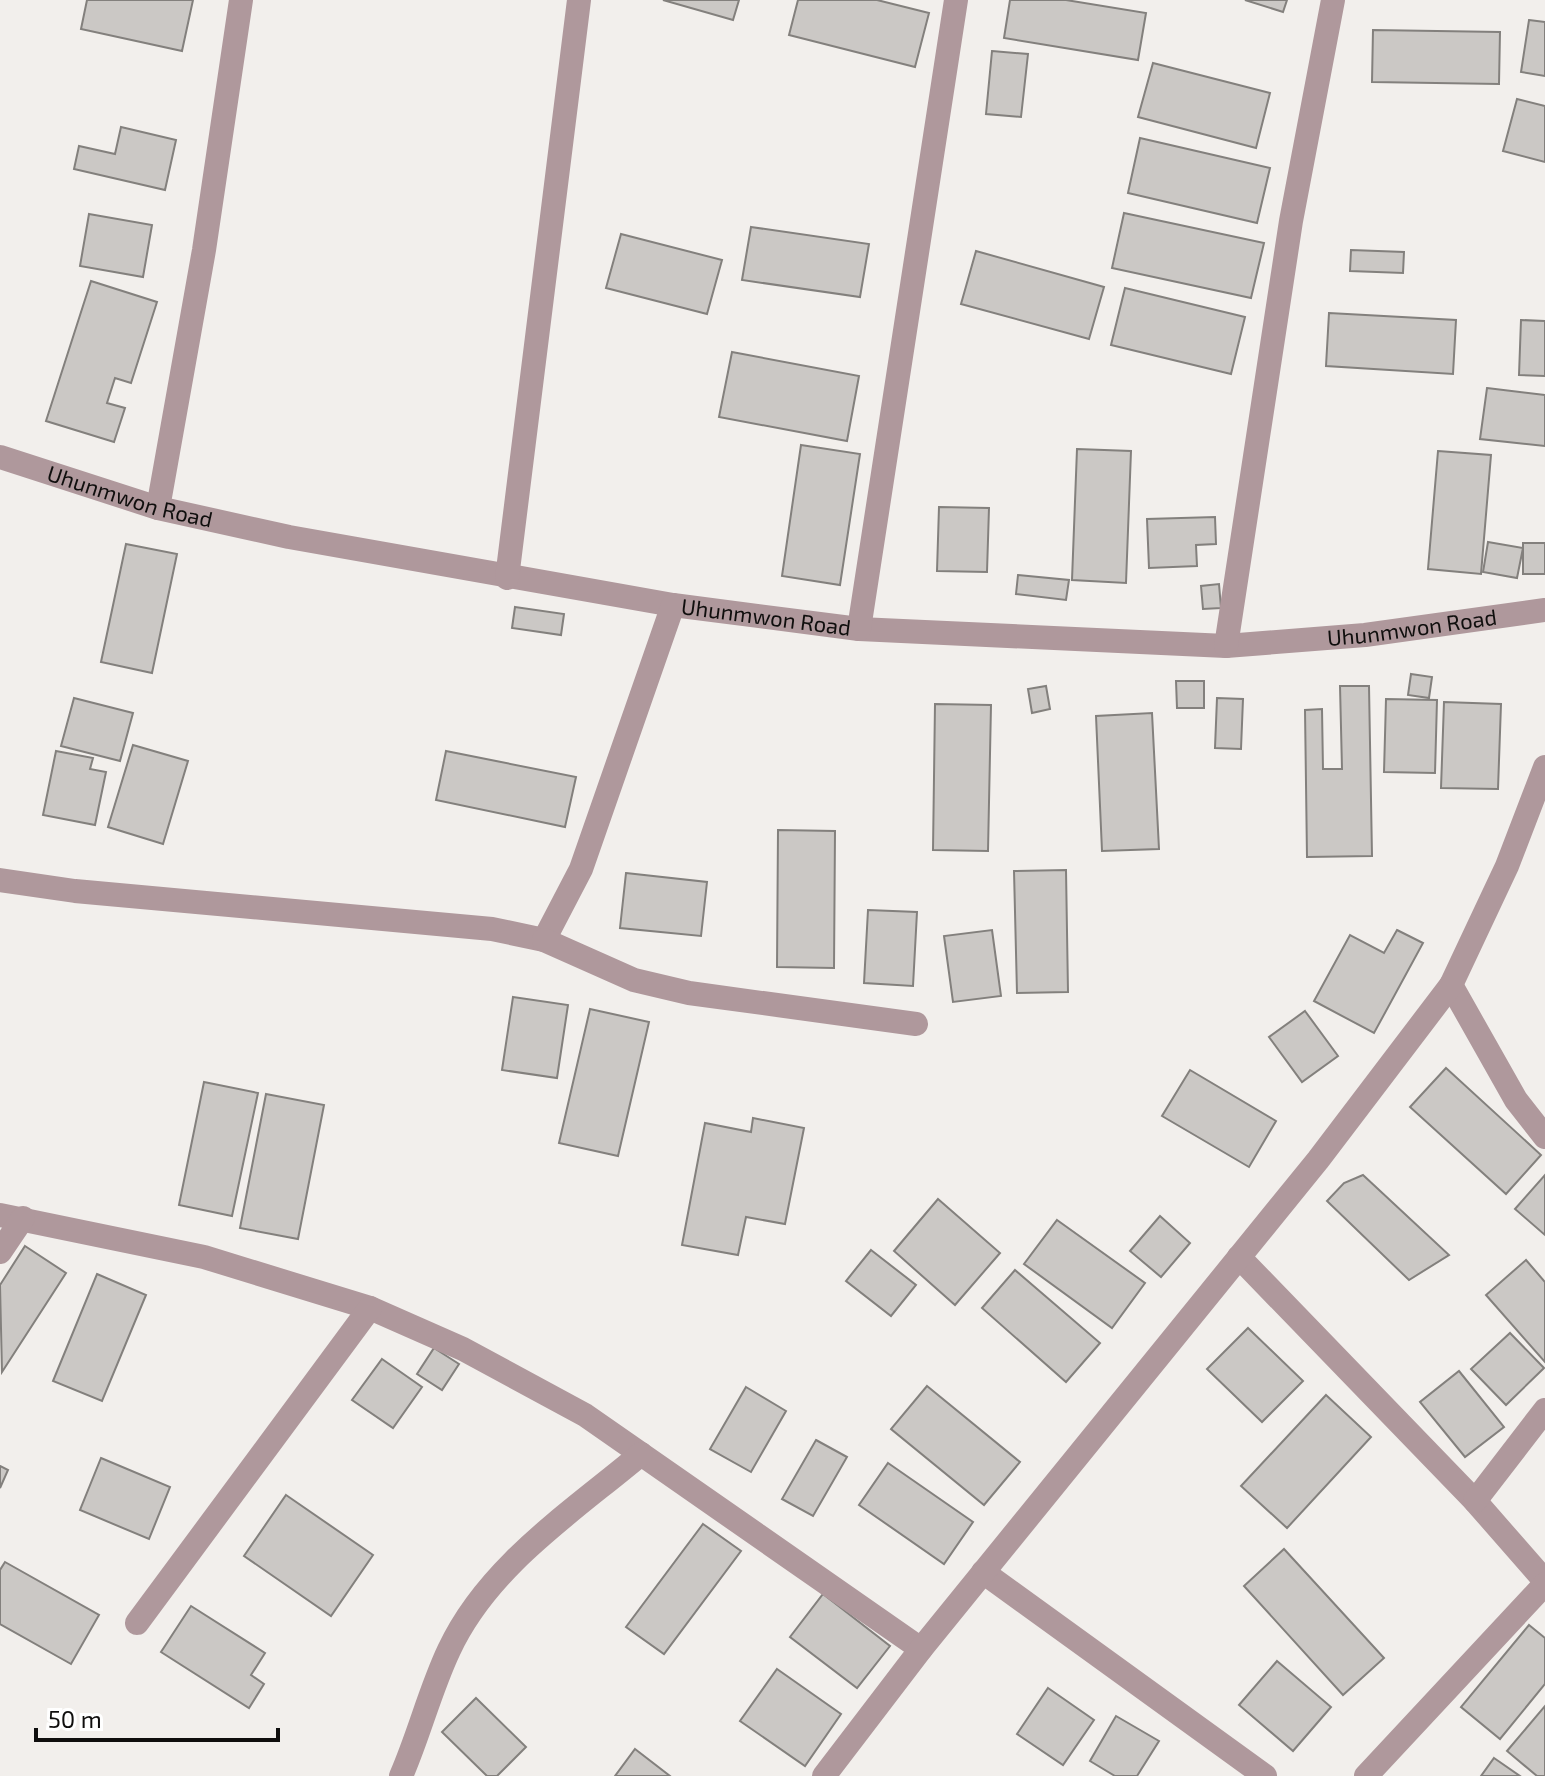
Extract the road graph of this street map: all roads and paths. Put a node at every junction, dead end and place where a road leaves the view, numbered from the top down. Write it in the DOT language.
graph roads {
  1 [pos="241,0"];
  2 [pos="579,0"];
  3 [pos="956,0"];
  4 [pos="1333,0"];
  5 [pos="0,457"];
  6 [pos="158,508"];
  7 [pos="507,578"];
  8 [pos="673,605"];
  9 [pos="1545,610"];
  10 [pos="859,629"];
  11 [pos="1226,646"];
  12 [pos="1545,767"];
  13 [pos="0,880"];
  14 [pos="544,940"];
  15 [pos="1451,985"];
  16 [pos="916,1024"];
  17 [pos="1545,1137"];
  18 [pos="11,1216"];
  19 [pos="0,1252"];
  20 [pos="1239,1257"];
  21 [pos="370,1308"];
  22 [pos="1545,1410"];
  23 [pos="641,1454"];
  24 [pos="1475,1501"];
  25 [pos="983,1572"];
  26 [pos="1545,1582"];
  27 [pos="137,1623"];
  28 [pos="921,1649"];
  29 [pos="401,1776"];
  30 [pos="824,1776"];
  31 [pos="1265,1776"];
  32 [pos="1366,1776"];
  1 -- 6 [label="street"];
  2 -- 7 [label="street"];
  3 -- 10 [label="street"];
  4 -- 11 [label="street"];
  5 -- 6 [label="street, Uhunmwon Road"];
  6 -- 7 [label="street, Uhunmwon Road"];
  7 -- 8 [label="street, Uhunmwon Road"];
  8 -- 10 [label="street, Uhunmwon Road"];
  8 -- 14 [label="street"];
  9 -- 11 [label="street, Uhunmwon Road"];
  10 -- 11 [label="street, Uhunmwon Road"];
  12 -- 15 [label="street"];
  13 -- 14 [label="street"];
  14 -- 16 [label="street"];
  15 -- 17 [label="street"];
  15 -- 20 [label="street"];
  18 -- 19 [label="street"];
  18 -- 21 [label="street"];
  20 -- 24 [label="street"];
  20 -- 25 [label="street"];
  21 -- 23 [label="street"];
  21 -- 27 [label="street"];
  22 -- 24 [label="street"];
  23 -- 28 [label="street"];
  23 -- 29 [label="street"];
  24 -- 26 [label="street"];
  25 -- 28 [label="street"];
  25 -- 31 [label="street"];
  26 -- 32 [label="street"];
  28 -- 30 [label="street"];
}
